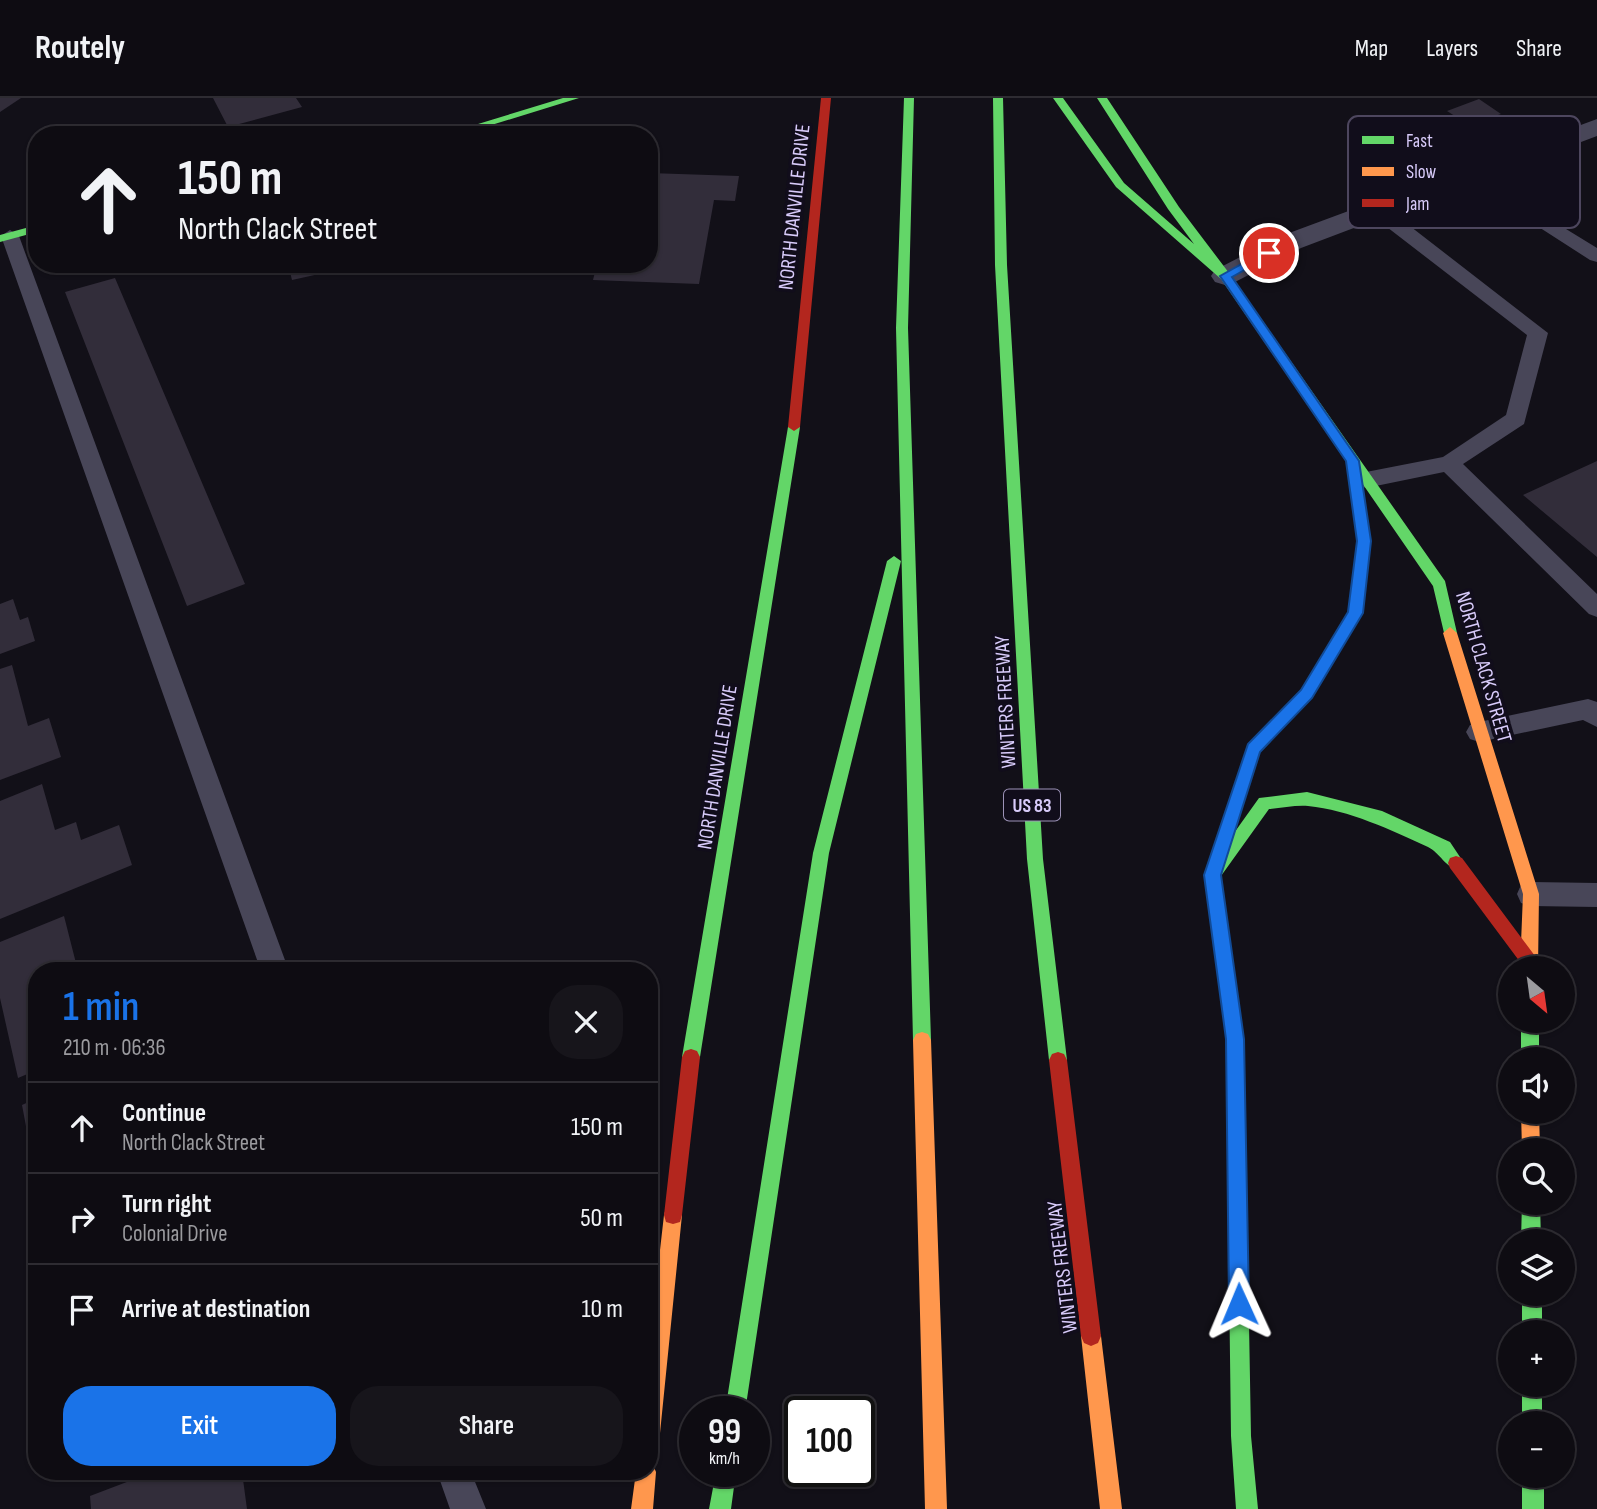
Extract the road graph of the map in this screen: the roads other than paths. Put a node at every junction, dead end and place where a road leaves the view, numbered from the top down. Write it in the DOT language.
graph roads {
  1 [pos="574,98"];
  2 [pos="826,98"];
  3 [pos="909,98"];
  4 [pos="998,98"];
  5 [pos="1058,98"];
  6 [pos="1102,98"];
  7 [pos="478,126"];
  8 [pos="1597,127"];
  9 [pos="1580,133"];
  10 [pos="1348,220"];
  11 [pos="1402,228"];
  12 [pos="1561,228"];
  13 [pos="28,231"];
  14 [pos="5,237"];
  15 [pos="1592,246"];
  16 [pos="1226,276"];
  17 [pos="1352,461"];
  18 [pos="1449,463"];
  19 [pos="1366,480"];
  20 [pos="906,515"];
  21 [pos="1597,608"];
  22 [pos="1594,709"];
  23 [pos="1479,732"];
  24 [pos="1213,875"];
  25 [pos="1531,894"];
  26 [pos="1597,895"];
  27 [pos="1523,956"];
  28 [pos="1529,956"];
  29 [pos="272,962"];
  30 [pos="658,1358"];
  31 [pos="737,1396"];
  32 [pos="457,1480"];
  33 [pos="645,1480"];
  34 [pos="724,1487"];
  35 [pos="1533,1488"];
  36 [pos="468,1509"];
  37 [pos="642,1509"];
  38 [pos="720,1509"];
  39 [pos="936,1509"];
  40 [pos="1111,1509"];
  41 [pos="1247,1509"];
  42 [pos="1533,1509"];
  1 -- 7 [label="main road"];
  2 -- 30 [label="main road, NORTH DANVILLE DRIVE"];
  3 -- 20 [label="main road"];
  4 -- 40 [label="main road, WINTERS FREEWAY / US 83"];
  5 -- 16 [label="main road"];
  6 -- 16 [label="main road, NORTH CLACK STREET"];
  8 -- 9 [label="street"];
  10 -- 16 [label="street"];
  11 -- 18 [label="lane"];
  12 -- 15 [label="lane"];
  13 -- 14 [label="main road"];
  14 -- 29 [label="lane"];
  16 -- 17 [label="main road, NORTH CLACK STREET"];
  17 -- 19 [label="main road, NORTH CLACK STREET"];
  17 -- 24 [label="main road"];
  18 -- 19 [label="lane"];
  18 -- 21 [label="lane"];
  19 -- 23 [label="main road, NORTH CLACK STREET"];
  20 -- 31 [label="main road"];
  20 -- 39 [label="main road"];
  22 -- 23 [label="lane"];
  23 -- 25 [label="main road, NORTH CLACK STREET"];
  24 -- 27 [label="main road"];
  24 -- 41 [label="main road"];
  25 -- 26 [label="lane"];
  25 -- 28 [label="main road, NORTH CLACK STREET"];
  32 -- 36 [label="lane"];
  33 -- 37 [label="main road"];
  34 -- 38 [label="main road"];
  35 -- 42 [label="main road"];
}
